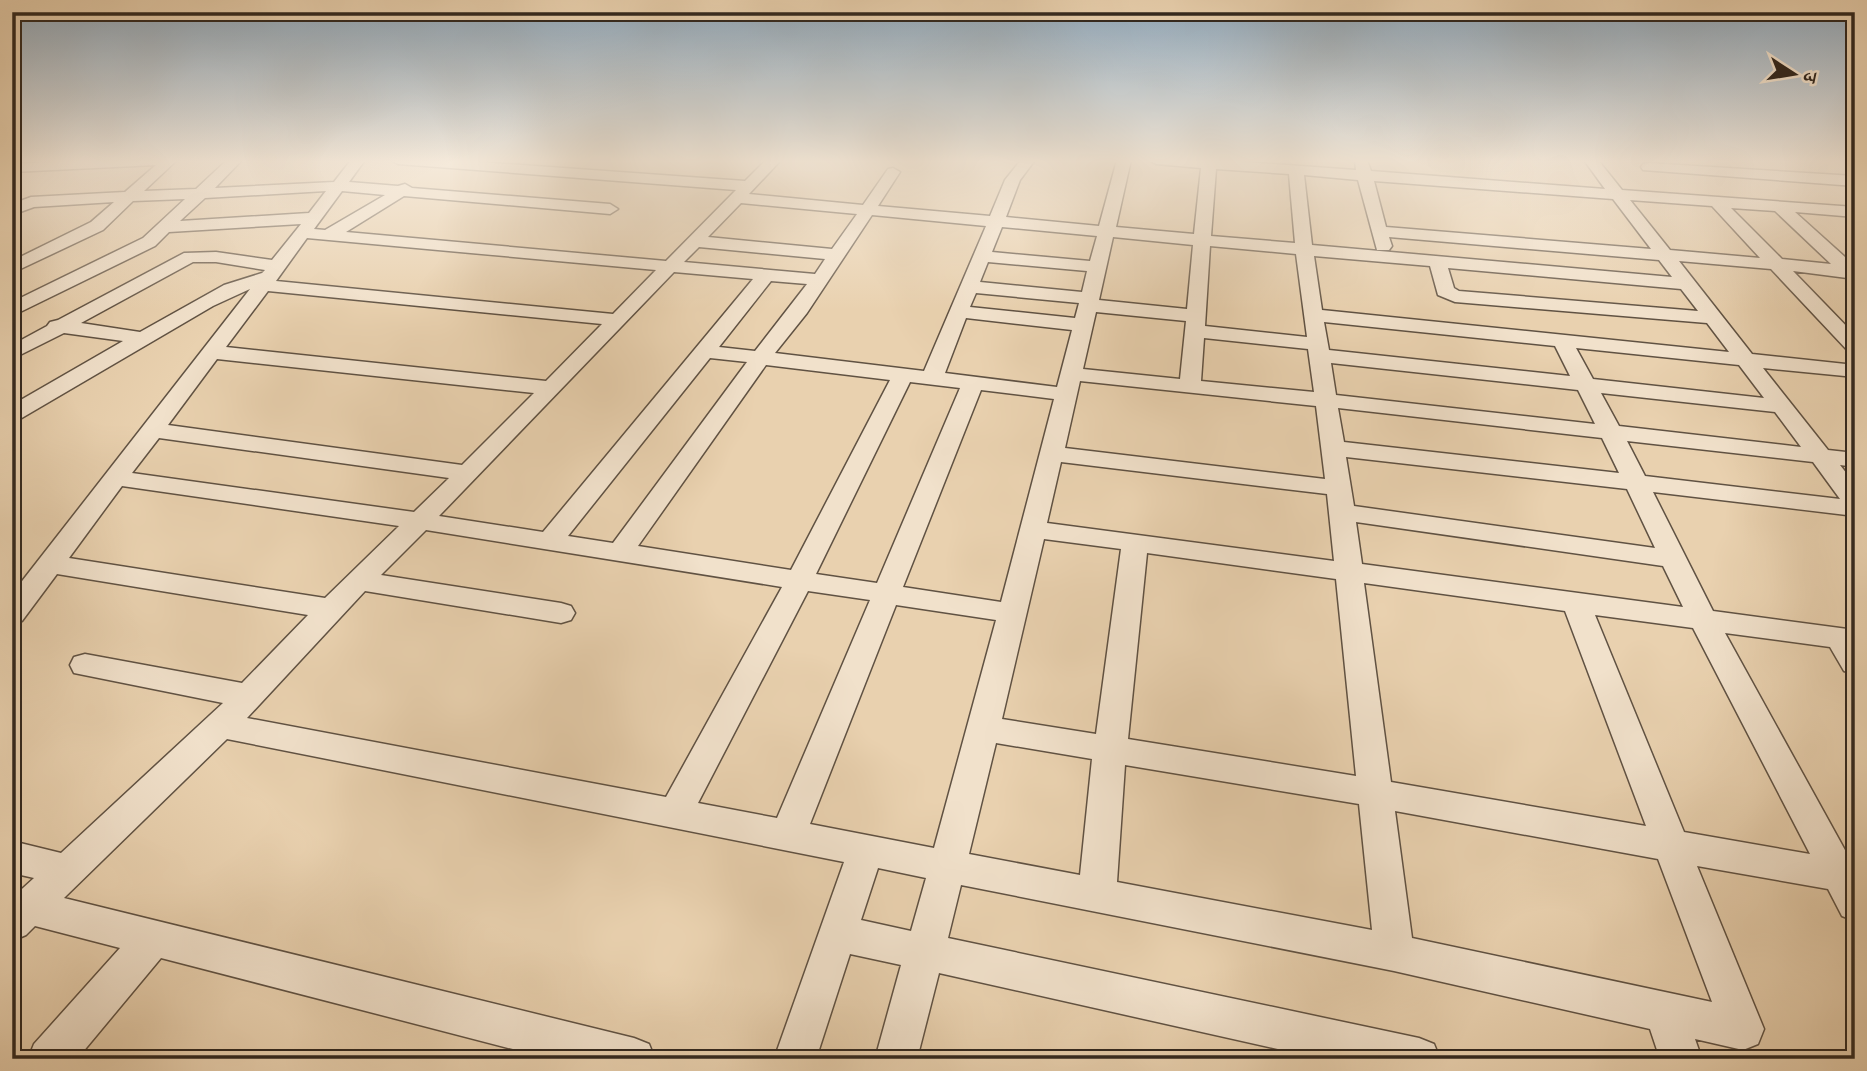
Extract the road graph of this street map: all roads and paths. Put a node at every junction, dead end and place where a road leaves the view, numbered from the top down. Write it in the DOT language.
graph roads {
  1 [pos="112,210"];
  2 [pos="183,210"];
  3 [pos="320,210"];
  4 [pos="370,210"];
  5 [pos="726,210"];
  6 [pos="867,210"];
  7 [pos="1000,210"];
  8 [pos="1111,210"];
  9 [pos="1205,210"];
  10 [pos="1300,210"];
  11 [pos="1374,210"];
  12 [pos="1628,210"];
  13 [pos="1725,210"];
  14 [pos="1783,210"];
  15 [pos="1829,210"];
  16 [pos="1855,212"];
  17 [pos="995,223"];
  18 [pos="308,225"];
  19 [pos="164,227"];
  20 [pos="1379,231"];
  21 [pos="328,235"];
  22 [pos="695,241"];
  23 [pos="1101,248"];
  24 [pos="1202,249"];
  25 [pos="1304,250"];
  26 [pos="837,255"];
  27 [pos="1663,255"];
  28 [pos="983,256"];
  29 [pos="1386,257"];
  30 [pos="1438,262"];
  31 [pos="1777,265"];
  32 [pos="671,266"];
  33 [pos="12,268"];
  34 [pos="1852,273"];
  35 [pos="766,275"];
  36 [pos="270,276"];
  37 [pos="819,280"];
  38 [pos="1685,284"];
  39 [pos="971,287"];
  40 [pos="1086,309"];
  41 [pos="12,310"];
  42 [pos="960,312"];
  43 [pos="1313,315"];
  44 [pos="1712,318"];
  45 [pos="12,320"];
  46 [pos="618,320"];
  47 [pos="1196,323"];
  48 [pos="61,327"];
  49 [pos="142,338"];
  50 [pos="1561,339"];
  51 [pos="1855,347"];
  52 [pos="1319,349"];
  53 [pos="704,351"];
  54 [pos="212,352"];
  55 [pos="12,353"];
  56 [pos="761,358"];
  57 [pos="1744,359"];
  58 [pos="1855,371"];
  59 [pos="903,375"];
  60 [pos="932,378"];
  61 [pos="973,383"];
  62 [pos="1584,383"];
  63 [pos="1067,384"];
  64 [pos="1190,387"];
  65 [pos="552,388"];
  66 [pos="1326,400"];
  67 [pos="1780,406"];
  68 [pos="12,414"];
  69 [pos="152,430"];
  70 [pos="1611,432"];
  71 [pos="1333,448"];
  72 [pos="1050,453"];
  73 [pos="1819,456"];
  74 [pos="1855,460"];
  75 [pos="468,474"];
  76 [pos="116,478"];
  77 [pos="1636,483"];
  78 [pos="1340,500"];
  79 [pos="1855,501"];
  80 [pos="1855,508"];
  81 [pos="419,521"];
  82 [pos="1031,529"];
  83 [pos="550,541"];
  84 [pos="1135,542"];
  85 [pos="620,552"];
  86 [pos="1673,559"];
  87 [pos="50,564"];
  88 [pos="1348,570"];
  89 [pos="800,579"];
  90 [pos="359,581"];
  91 [pos="887,593"];
  92 [pos="17,601"];
  93 [pos="1576,602"];
  94 [pos="331,609"];
  95 [pos="561,613"];
  96 [pos="1011,613"];
  97 [pos="1703,619"];
  98 [pos="1847,639"];
  99 [pos="1855,663"];
  100 [pos="85,665"];
  101 [pos="248,696"];
  102 [pos="221,724"];
  103 [pos="983,727"];
  104 [pos="1110,748"];
  105 [pos="1375,793"];
  106 [pos="676,812"];
  107 [pos="788,834"];
  108 [pos="1671,845"];
  109 [pos="866,849"];
  110 [pos="12,857"];
  111 [pos="947,866"];
  112 [pos="66,870"];
  113 [pos="1850,886"];
  114 [pos="1097,895"];
  115 [pos="21,915"];
  116 [pos="838,933"];
  117 [pos="153,938"];
  118 [pos="925,950"];
  119 [pos="1394,953"];
  120 [pos="1667,1013"];
  121 [pos="49,1059"];
  122 [pos="634,1059"];
  123 [pos="795,1059"];
  124 [pos="896,1059"];
  125 [pos="1419,1059"];
  126 [pos="1681,1059"];
  1 -- 33 [label="street"];
  2 -- 19 [label="street"];
  3 -- 18 [label="street"];
  4 -- 21 [label="street"];
  5 -- 22 [label="street"];
  6 -- 17 [label="street"];
  6 -- 26 [label="street"];
  7 -- 17 [label="street"];
  8 -- 23 [label="street"];
  9 -- 24 [label="street"];
  10 -- 25 [label="street"];
  11 -- 20 [label="street"];
  12 -- 27 [label="street"];
  13 -- 31 [label="street"];
  14 -- 34 [label="street"];
  15 -- 16 [label="street"];
  17 -- 23 [label="street"];
  17 -- 28 [label="street"];
  18 -- 19 [label="street"];
  18 -- 21 [label="street"];
  18 -- 36 [label="street"];
  19 -- 41 [label="street"];
  20 -- 27 [label="street"];
  20 -- 29 [label="street"];
  21 -- 32 [label="street"];
  22 -- 26 [label="street"];
  22 -- 32 [label="street"];
  23 -- 24 [label="street"];
  23 -- 28 [label="street"];
  23 -- 40 [label="street"];
  24 -- 25 [label="street"];
  24 -- 47 [label="street"];
  25 -- 29 [label="street"];
  25 -- 43 [label="street"];
  26 -- 37 [label="street"];
  27 -- 31 [label="street"];
  27 -- 38 [label="street"];
  28 -- 39 [label="street"];
  29 -- 30 [label="street"];
  30 -- 38 [label="street"];
  30 -- 44 [label="street"];
  31 -- 34 [label="street"];
  31 -- 51 [label="street"];
  32 -- 35 [label="street"];
  32 -- 46 [label="street"];
  35 -- 37 [label="street"];
  35 -- 53 [label="street"];
  36 -- 46 [label="street"];
  36 -- 48 [label="street"];
  36 -- 49 [label="street"];
  36 -- 54 [label="street"];
  37 -- 56 [label="street"];
  38 -- 44 [label="street"];
  39 -- 40 [label="street"];
  39 -- 42 [label="street"];
  40 -- 42 [label="street"];
  40 -- 47 [label="street"];
  40 -- 63 [label="street"];
  42 -- 60 [label="street"];
  43 -- 50 [label="street"];
  43 -- 52 [label="street"];
  44 -- 57 [label="street"];
  45 -- 48 [label="street"];
  46 -- 65 [label="street"];
  47 -- 52 [label="street"];
  47 -- 64 [label="street"];
  48 -- 49 [label="street"];
  48 -- 55 [label="street"];
  49 -- 68 [label="street"];
  50 -- 57 [label="street"];
  50 -- 62 [label="street"];
  52 -- 62 [label="street"];
  52 -- 66 [label="street"];
  53 -- 56 [label="street"];
  53 -- 83 [label="street"];
  54 -- 65 [label="street"];
  54 -- 69 [label="street"];
  56 -- 59 [label="street"];
  56 -- 85 [label="street"];
  57 -- 58 [label="street"];
  57 -- 67 [label="street"];
  59 -- 60 [label="street"];
  59 -- 89 [label="street"];
  60 -- 61 [label="street"];
  61 -- 63 [label="street"];
  61 -- 91 [label="street"];
  62 -- 67 [label="street"];
  62 -- 70 [label="street"];
  63 -- 64 [label="street"];
  63 -- 72 [label="street"];
  64 -- 66 [label="street"];
  65 -- 75 [label="street"];
  66 -- 70 [label="street"];
  66 -- 71 [label="street"];
  67 -- 73 [label="street"];
  69 -- 75 [label="street"];
  69 -- 76 [label="street"];
  70 -- 73 [label="street"];
  70 -- 77 [label="street"];
  71 -- 77 [label="street"];
  71 -- 78 [label="street"];
  72 -- 78 [label="street"];
  72 -- 82 [label="street"];
  73 -- 74 [label="street"];
  73 -- 79 [label="street"];
  75 -- 81 [label="street"];
  76 -- 81 [label="street"];
  76 -- 87 [label="street"];
  77 -- 80 [label="street"];
  77 -- 86 [label="street"];
  78 -- 86 [label="street"];
  78 -- 88 [label="street"];
  81 -- 83 [label="street"];
  81 -- 90 [label="street"];
  82 -- 84 [label="street"];
  82 -- 96 [label="street"];
  83 -- 85 [label="street"];
  84 -- 88 [label="street"];
  84 -- 104 [label="street"];
  85 -- 89 [label="street"];
  86 -- 97 [label="street"];
  87 -- 92 [label="street"];
  87 -- 94 [label="street"];
  88 -- 93 [label="street"];
  88 -- 105 [label="street"];
  89 -- 91 [label="street"];
  89 -- 106 [label="street"];
  90 -- 94 [label="street"];
  90 -- 95 [label="street"];
  91 -- 96 [label="street"];
  91 -- 107 [label="street"];
  93 -- 97 [label="street"];
  93 -- 108 [label="street"];
  94 -- 101 [label="street"];
  96 -- 103 [label="street"];
  97 -- 98 [label="street"];
  97 -- 113 [label="street"];
  98 -- 99 [label="street"];
  100 -- 101 [label="street"];
  101 -- 102 [label="street"];
  102 -- 106 [label="street"];
  102 -- 112 [label="street"];
  103 -- 104 [label="street"];
  103 -- 111 [label="street"];
  104 -- 105 [label="street"];
  104 -- 114 [label="street"];
  105 -- 108 [label="street"];
  105 -- 119 [label="street"];
  106 -- 107 [label="street"];
  107 -- 109 [label="street"];
  108 -- 113 [label="street"];
  108 -- 120 [label="street"];
  109 -- 111 [label="street"];
  109 -- 116 [label="street"];
  110 -- 112 [label="street"];
  111 -- 114 [label="street"];
  111 -- 118 [label="street"];
  112 -- 115 [label="street"];
  114 -- 119 [label="street"];
  115 -- 117 [label="street"];
  116 -- 118 [label="street"];
  116 -- 123 [label="street"];
  117 -- 121 [label="street"];
  117 -- 122 [label="street"];
  118 -- 124 [label="street"];
  118 -- 125 [label="street"];
  119 -- 120 [label="street"];
  120 -- 126 [label="street"];
}
